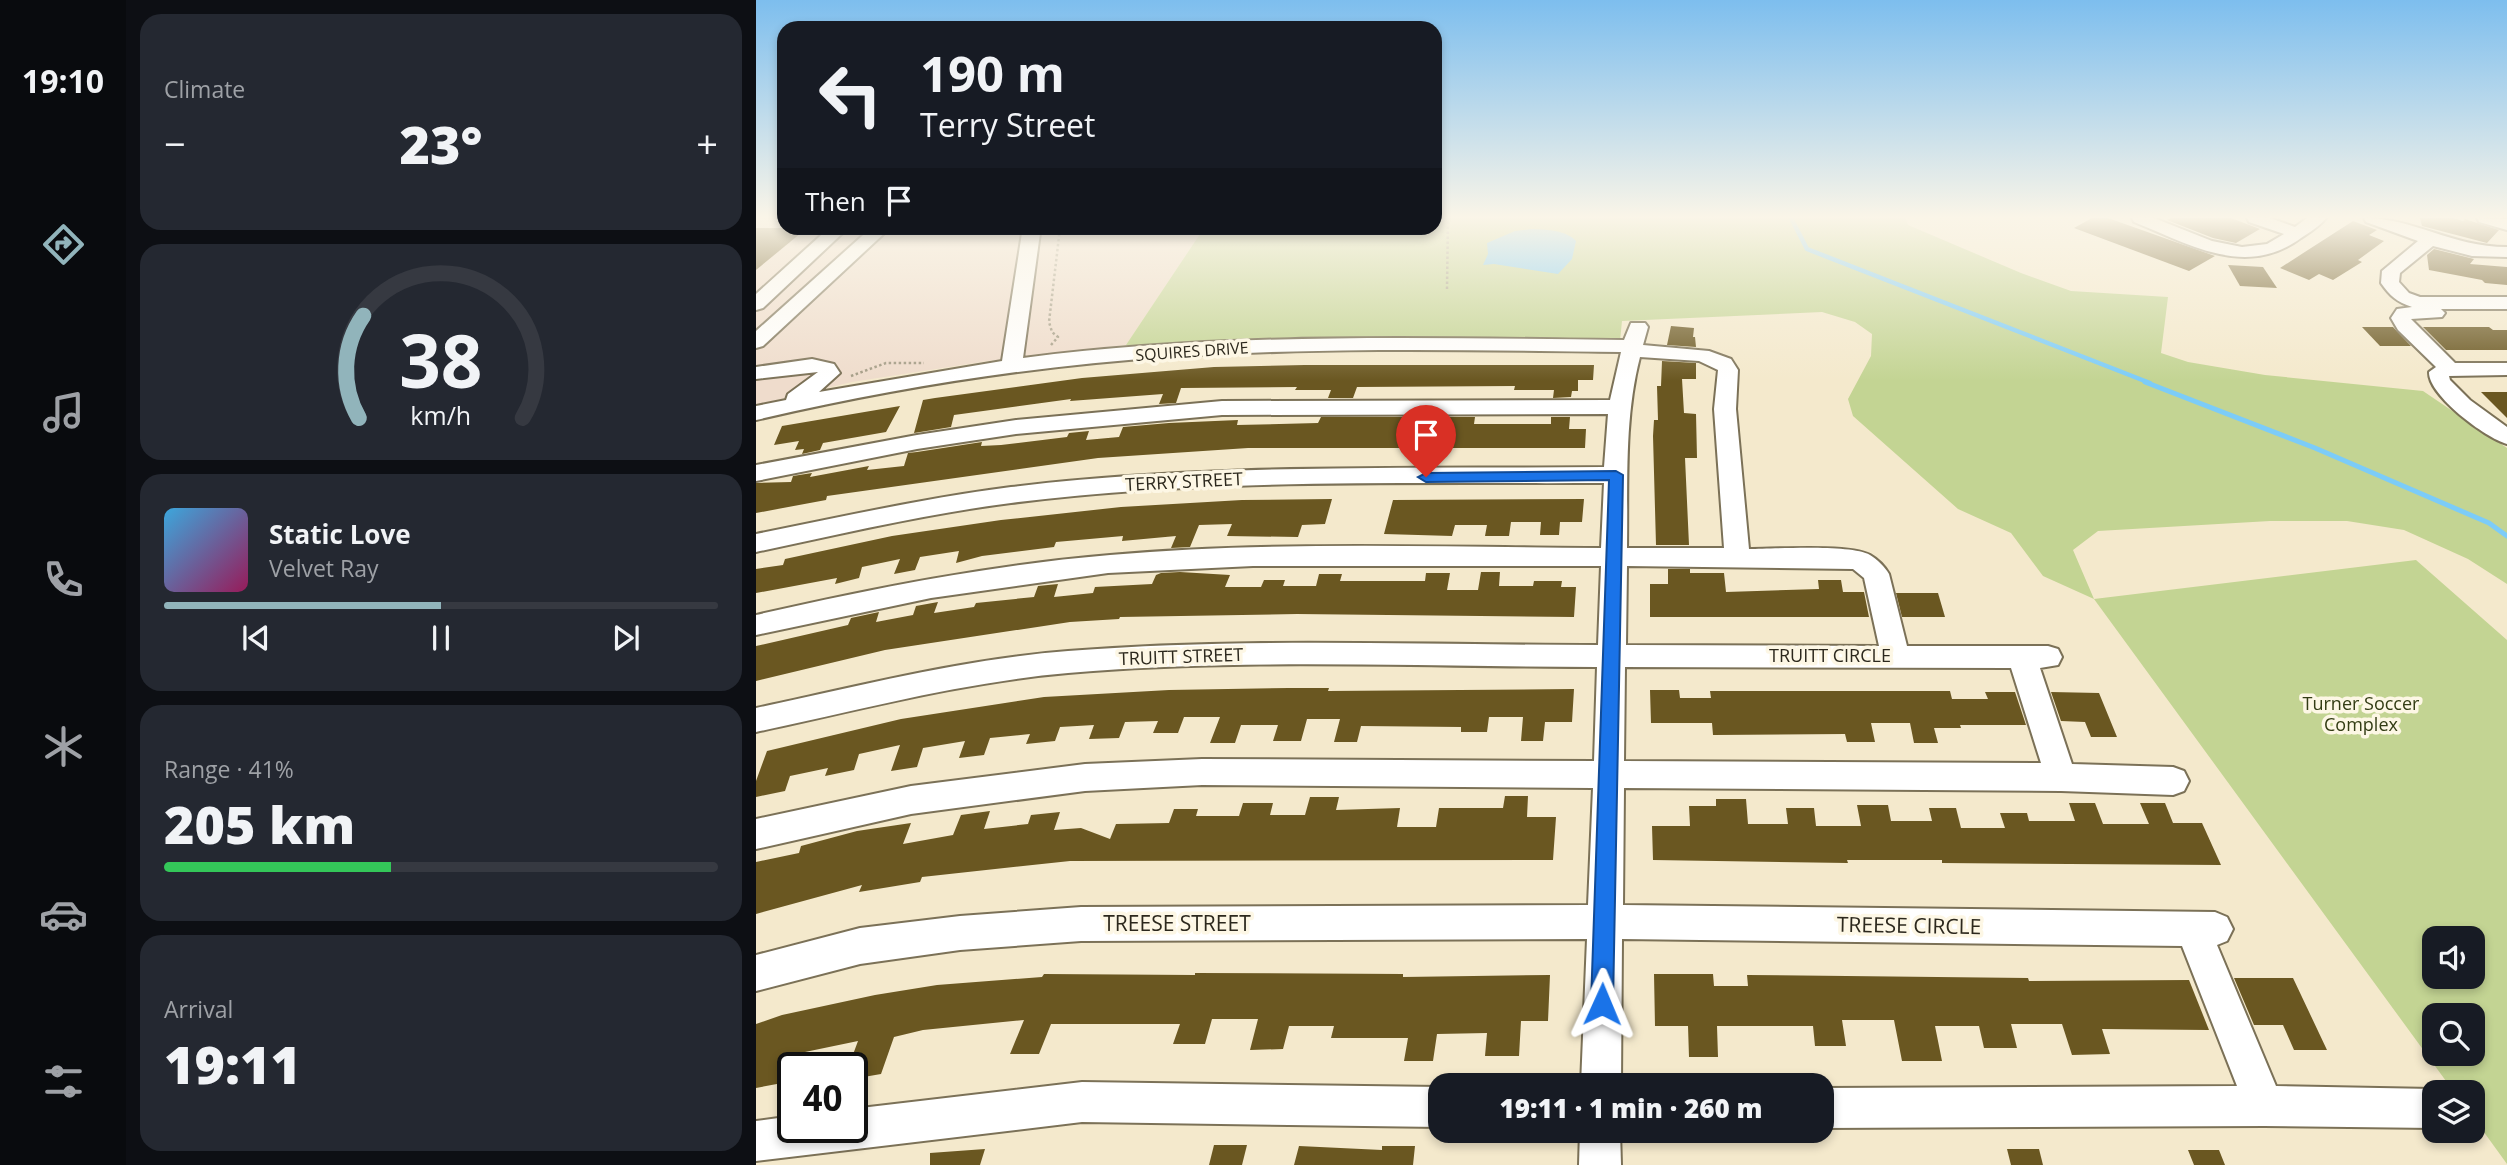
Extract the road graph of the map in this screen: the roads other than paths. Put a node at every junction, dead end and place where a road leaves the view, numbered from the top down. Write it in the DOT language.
graph roads {
  1 [pos="791,272"];
  2 [pos="831,272"];
  3 [pos="1025,272"];
  4 [pos="2391,272"];
  5 [pos="2507,303"];
  6 [pos="756,304"];
  7 [pos="2507,313"];
  8 [pos="758,338"];
  9 [pos="1634,341"];
  10 [pos="1012,363"];
  11 [pos="2450,369"];
  12 [pos="2507,369"];
  13 [pos="756,373"];
  14 [pos="789,404"];
  15 [pos="1620,407"];
  16 [pos="756,413"];
  17 [pos="756,425"];
  18 [pos="2505,435"];
  19 [pos="756,473"];
  20 [pos="1616,475"];
  21 [pos="756,542"];
  22 [pos="1614,556"];
  23 [pos="1737,557"];
  24 [pos="756,625"];
  25 [pos="1611,655"];
  26 [pos="1896,657"];
  27 [pos="2035,657"];
  28 [pos="756,720"];
  29 [pos="1608,775"];
  30 [pos="2061,778"];
  31 [pos="2172,781"];
  32 [pos="756,834"];
  33 [pos="1603,922"];
  34 [pos="756,973"];
  35 [pos="1601,1073"];
  36 [pos="2264,1106"];
  37 [pos="1428,1107"];
  38 [pos="1834,1108"];
  39 [pos="2422,1109"];
  40 [pos="756,1141"];
  41 [pos="1600,1143"];
  42 [pos="1600,1165"];
  1 -- 6 [label="street"];
  2 -- 8 [label="street"];
  3 -- 10 [label="street"];
  4 -- 5 [label="street"];
  7 -- 11 [label="street"];
  9 -- 10 [label="street, SQUIRES DRIVE"];
  9 -- 15 [label="street"];
  9 -- 23 [label="street, SQUIRES DRIVE"];
  10 -- 14 [label="street, SQUIRES DRIVE"];
  11 -- 12 [label="street"];
  11 -- 18 [label="street"];
  13 -- 14 [label="street"];
  14 -- 16 [label="street, SQUIRES DRIVE"];
  14 -- 17 [label="street"];
  15 -- 19 [label="street"];
  15 -- 20 [label="street"];
  20 -- 21 [label="street, TERRY STREET"];
  20 -- 22 [label="street"];
  22 -- 23 [label="street"];
  22 -- 24 [label="street"];
  22 -- 25 [label="street"];
  23 -- 26 [label="street"];
  25 -- 26 [label="street, TRUITT CIRCLE"];
  25 -- 28 [label="street, TRUITT STREET"];
  25 -- 29 [label="street"];
  26 -- 27 [label="street, TRUITT CIRCLE"];
  27 -- 30 [label="street"];
  29 -- 30 [label="street"];
  29 -- 32 [label="street"];
  29 -- 33 [label="street"];
  30 -- 31 [label="street"];
  33 -- 34 [label="street, TREESE STREET"];
  33 -- 35 [label="street"];
  33 -- 36 [label="street, TREESE CIRCLE"];
  36 -- 38 [label="street"];
  36 -- 39 [label="street"];
  37 -- 40 [label="street"];
  41 -- 42 [label="street"];
}
